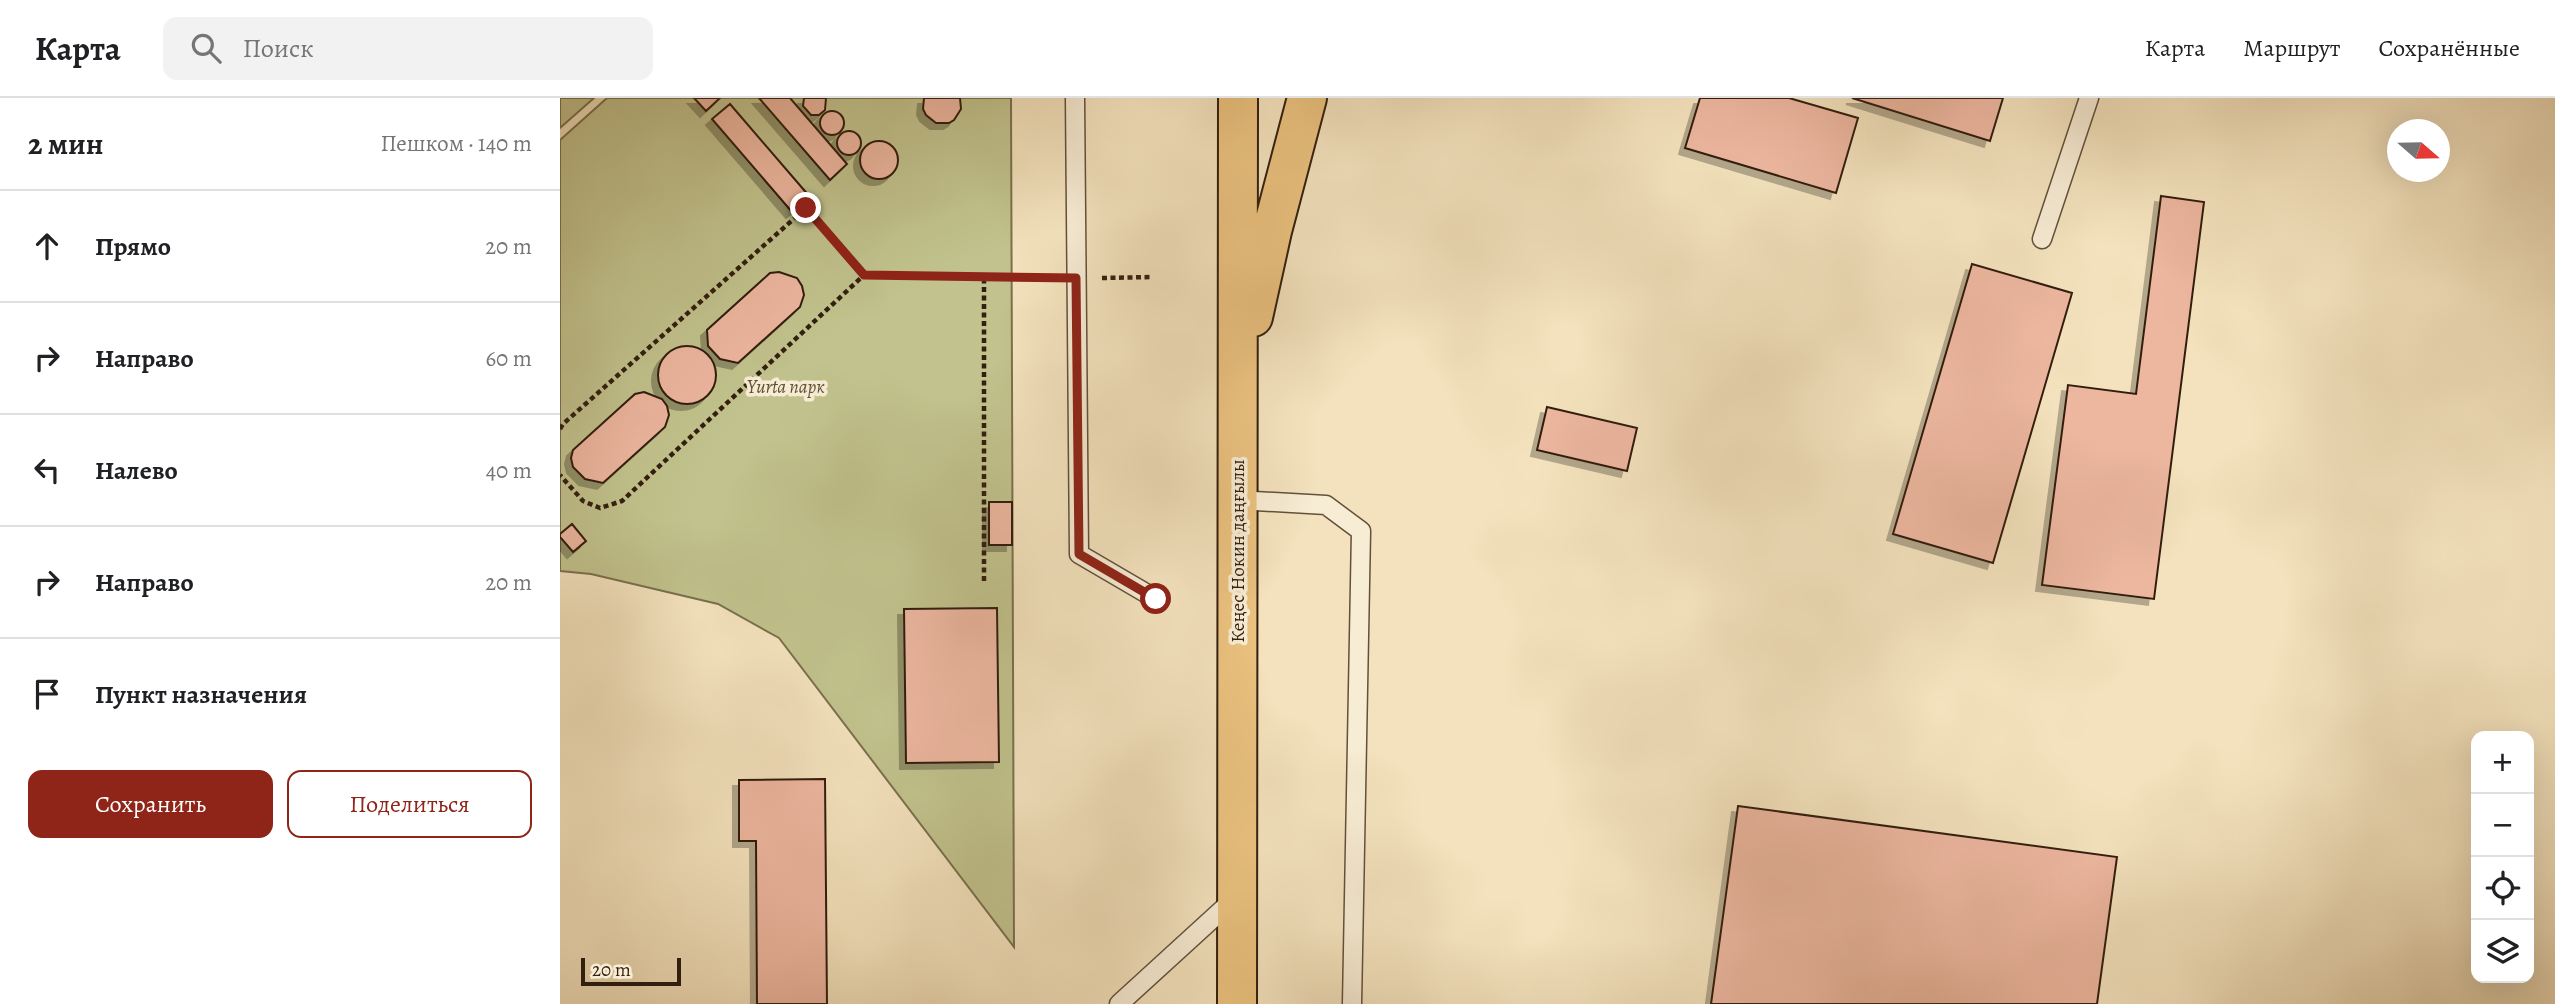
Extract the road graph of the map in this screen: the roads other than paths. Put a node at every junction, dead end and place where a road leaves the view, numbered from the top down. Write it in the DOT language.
graph roads {
  1 [pos="1075,98"];
  2 [pos="1238,98"];
  3 [pos="1307,98"];
  4 [pos="2089,98"];
  5 [pos="2042,239"];
  6 [pos="1237,394"];
  7 [pos="1237,500"];
  8 [pos="1156,599"];
  9 [pos="1236,889"];
  10 [pos="1119,1004"];
  11 [pos="1237,1004"];
  12 [pos="1352,1004"];
  1 -- 8 [label="lane"];
  2 -- 6 [label="highway, Кеңес Нокин даңғылы"];
  3 -- 6 [label="highway"];
  4 -- 5 [label="lane"];
  6 -- 7 [label="highway, Кеңес Нокин даңғылы"];
  7 -- 9 [label="highway, Кеңес Нокин даңғылы"];
  7 -- 12 [label="lane"];
  9 -- 10 [label="lane"];
  9 -- 11 [label="highway, Кеңес Нокин даңғылы"];
}
